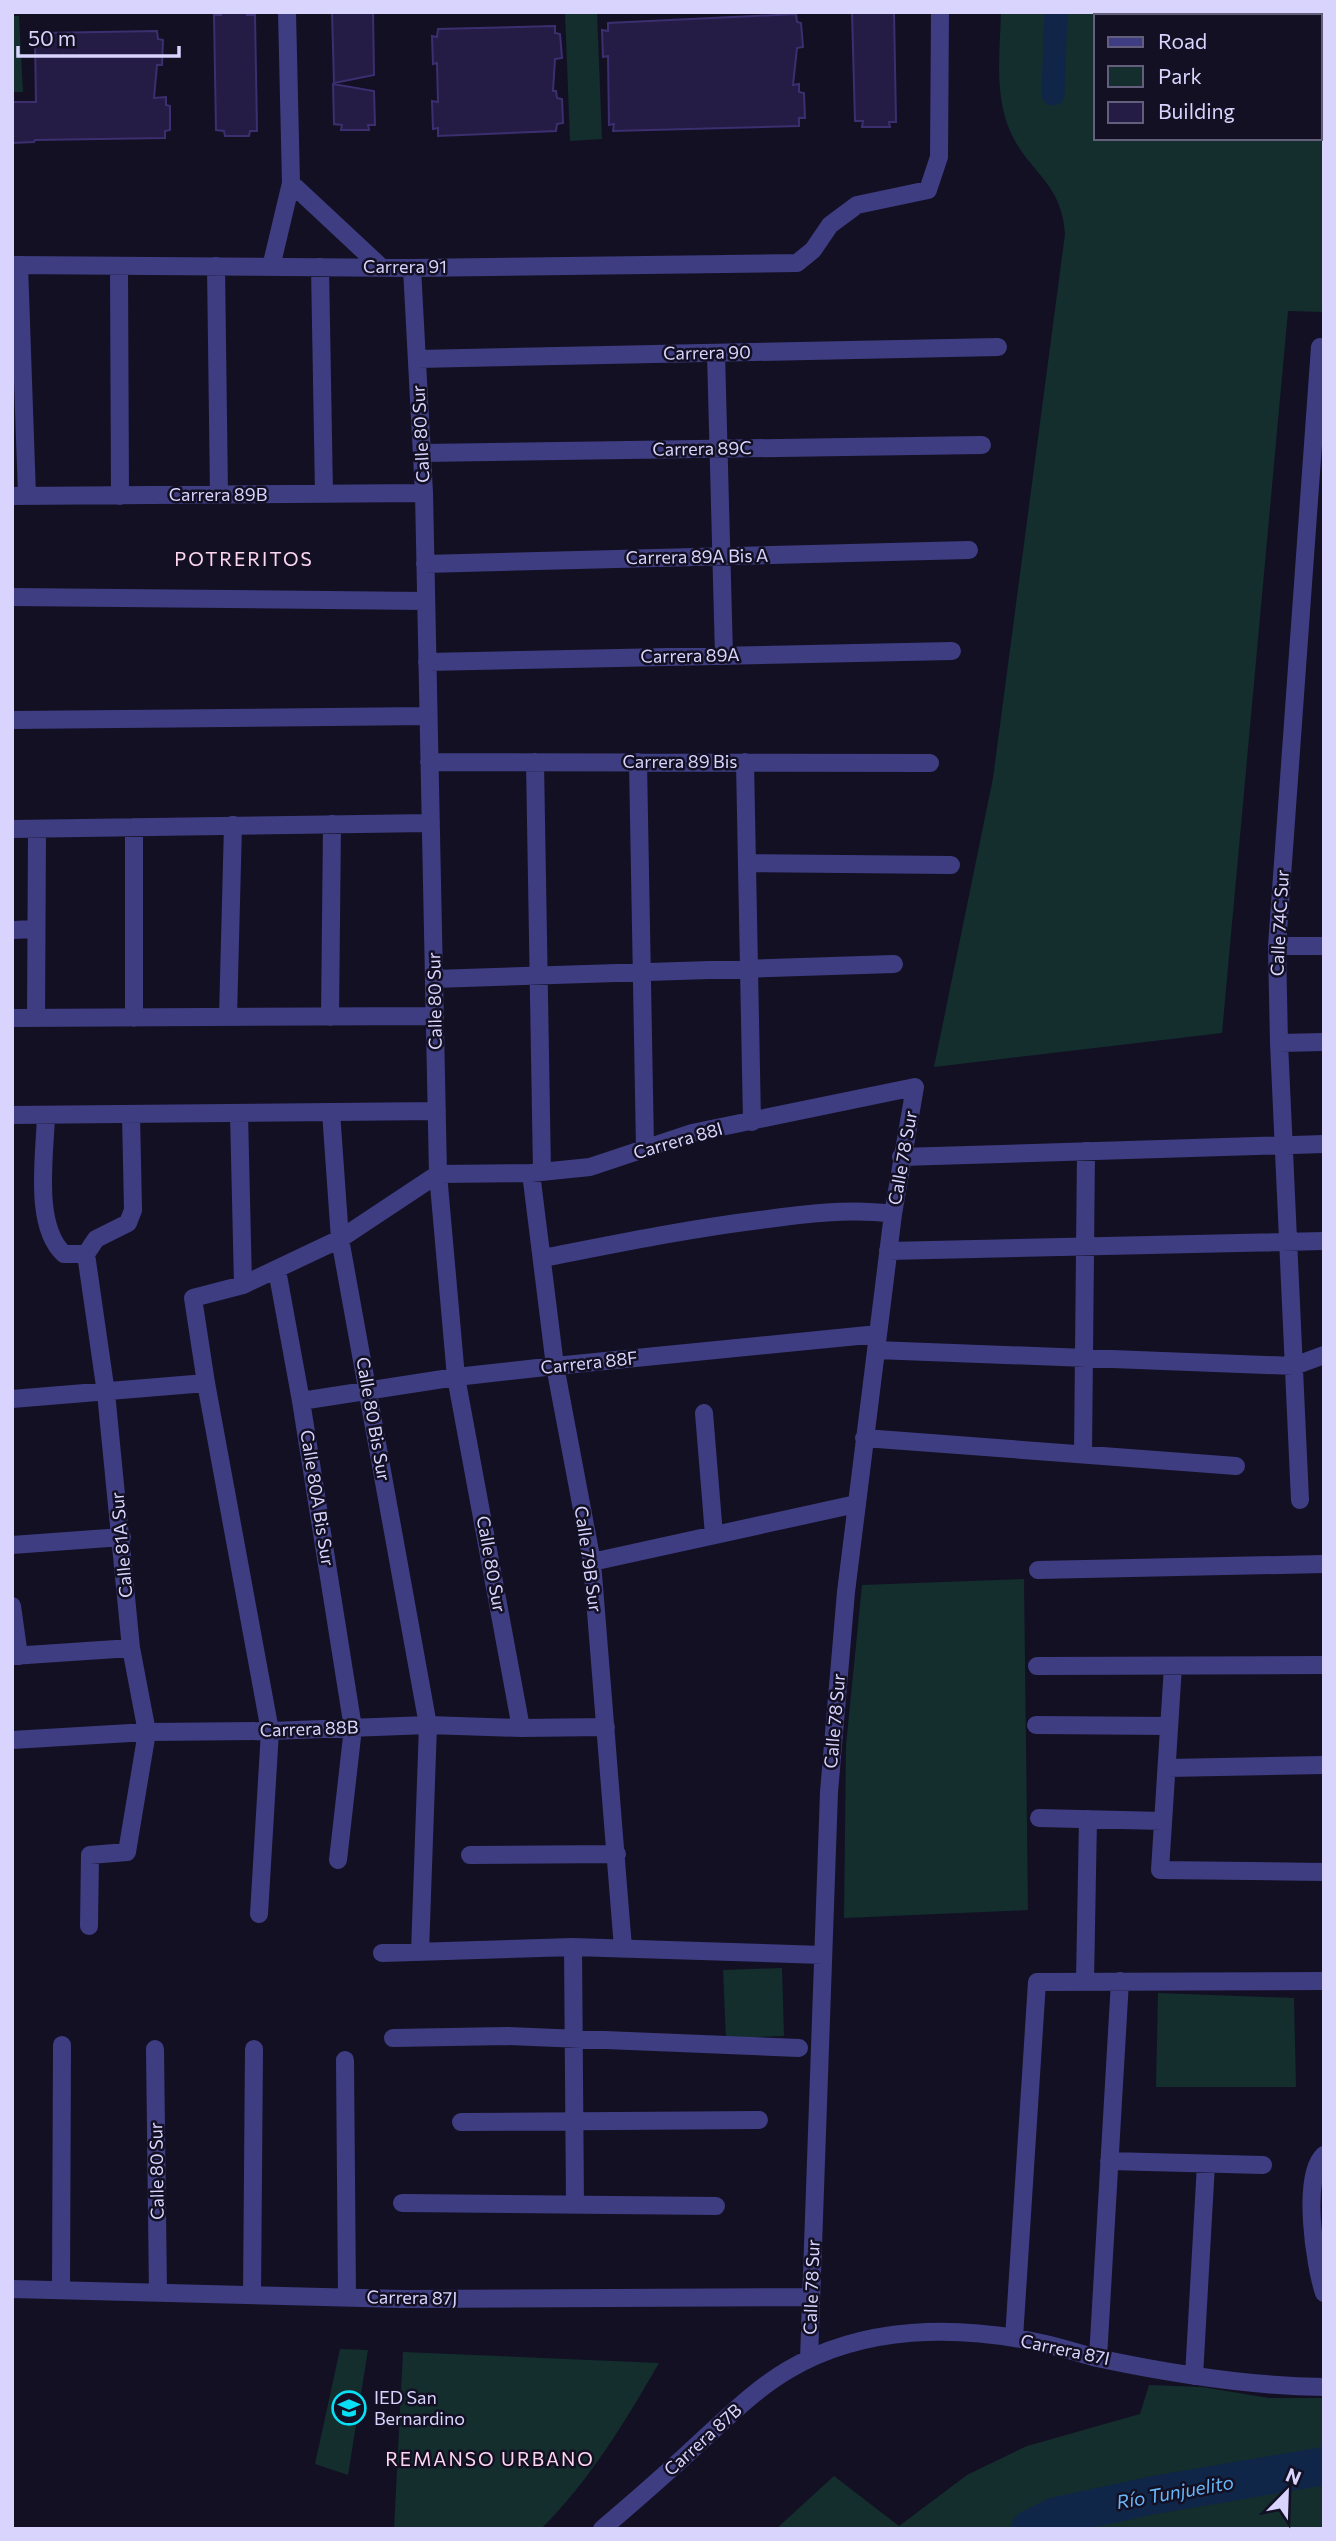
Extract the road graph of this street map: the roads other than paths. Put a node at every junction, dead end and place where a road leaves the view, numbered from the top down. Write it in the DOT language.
graph roads {
  1 [pos="287,12"];
  2 [pos="940,12"];
  3 [pos="291,183"];
  4 [pos="16,265"];
  5 [pos="119,266"];
  6 [pos="216,266"];
  7 [pos="271,267"];
  8 [pos="320,267"];
  9 [pos="381,267"];
  10 [pos="412,268"];
  11 [pos="998,347"];
  12 [pos="1320,347"];
  13 [pos="716,353"];
  14 [pos="417,359"];
  15 [pos="982,445"];
  16 [pos="719,449"];
  17 [pos="422,453"];
  18 [pos="424,493"];
  19 [pos="324,494"];
  20 [pos="120,495"];
  21 [pos="219,495"];
  22 [pos="20,496"];
  23 [pos="970,550"];
  24 [pos="721,557"];
  25 [pos="425,564"];
  26 [pos="12,597"];
  27 [pos="426,601"];
  28 [pos="952,650"];
  29 [pos="724,656"];
  30 [pos="427,662"];
  31 [pos="428,716"];
  32 [pos="12,720"];
  33 [pos="429,762"];
  34 [pos="535,762"];
  35 [pos="638,762"];
  36 [pos="745,762"];
  37 [pos="930,763"];
  38 [pos="431,823"];
  39 [pos="332,824"];
  40 [pos="233,825"];
  41 [pos="134,827"];
  42 [pos="12,829"];
  43 [pos="37,830"];
  44 [pos="747,863"];
  45 [pos="951,865"];
  46 [pos="36,929"];
  47 [pos="12,930"];
  48 [pos="1277,946"];
  49 [pos="1324,946"];
  50 [pos="894,964"];
  51 [pos="749,969"];
  52 [pos="642,972"];
  53 [pos="539,976"];
  54 [pos="434,979"];
  55 [pos="435,1016"];
  56 [pos="229,1017"];
  57 [pos="330,1017"];
  58 [pos="12,1018"];
  59 [pos="36,1018"];
  60 [pos="134,1018"];
  61 [pos="1324,1042"];
  62 [pos="1279,1043"];
  63 [pos="915,1087"];
  64 [pos="437,1111"];
  65 [pos="331,1112"];
  66 [pos="239,1113"];
  67 [pos="131,1114"];
  68 [pos="12,1115"];
  69 [pos="46,1115"];
  70 [pos="752,1122"];
  71 [pos="1324,1144"];
  72 [pos="1283,1145"];
  73 [pos="645,1148"];
  74 [pos="1086,1151"];
  75 [pos="901,1157"];
  76 [pos="536,1172"];
  77 [pos="439,1174"];
  78 [pos="893,1214"];
  79 [pos="340,1239"];
  80 [pos="1324,1241"];
  81 [pos="1288,1242"];
  82 [pos="1085,1246"];
  83 [pos="91,1247"];
  84 [pos="888,1251"];
  85 [pos="543,1258"];
  86 [pos="278,1270"];
  87 [pos="243,1285"];
  88 [pos="877,1342"];
  89 [pos="1324,1355"];
  90 [pos="1084,1358"];
  91 [pos="555,1366"];
  92 [pos="1294,1366"];
  93 [pos="456,1377"];
  94 [pos="206,1383"];
  95 [pos="369,1391"];
  96 [pos="106,1393"];
  97 [pos="12,1399"];
  98 [pos="301,1401"];
  99 [pos="704,1413"];
  100 [pos="864,1438"];
  101 [pos="1083,1454"];
  102 [pos="1236,1466"];
  103 [pos="1300,1500"];
  104 [pos="856,1504"];
  105 [pos="715,1535"];
  106 [pos="122,1537"];
  107 [pos="12,1545"];
  108 [pos="592,1562"];
  109 [pos="1324,1564"];
  110 [pos="1038,1570"];
  111 [pos="12,1606"];
  112 [pos="131,1648"];
  113 [pos="16,1656"];
  114 [pos="1173,1665"];
  115 [pos="1324,1665"];
  116 [pos="1037,1667"];
  117 [pos="428,1725"];
  118 [pos="1036,1726"];
  119 [pos="1169,1726"];
  120 [pos="606,1727"];
  121 [pos="353,1728"];
  122 [pos="521,1728"];
  123 [pos="270,1731"];
  124 [pos="147,1732"];
  125 [pos="12,1740"];
  126 [pos="1324,1765"];
  127 [pos="1167,1768"];
  128 [pos="1039,1818"];
  129 [pos="1087,1819"];
  130 [pos="1163,1821"];
  131 [pos="617,1854"];
  132 [pos="470,1855"];
  133 [pos="338,1860"];
  134 [pos="1324,1872"];
  135 [pos="259,1914"];
  136 [pos="89,1926"];
  137 [pos="573,1947"];
  138 [pos="623,1948"];
  139 [pos="420,1952"];
  140 [pos="382,1953"];
  141 [pos="823,1955"];
  142 [pos="1084,1981"];
  143 [pos="1120,1981"];
  144 [pos="1324,1981"];
  145 [pos="393,2038"];
  146 [pos="574,2039"];
  147 [pos="62,2045"];
  148 [pos="799,2048"];
  149 [pos="155,2049"];
  150 [pos="254,2049"];
  151 [pos="345,2060"];
  152 [pos="759,2120"];
  153 [pos="461,2122"];
  154 [pos="575,2122"];
  155 [pos="1324,2155"];
  156 [pos="1109,2161"];
  157 [pos="1206,2164"];
  158 [pos="1263,2165"];
  159 [pos="402,2203"];
  160 [pos="575,2205"];
  161 [pos="716,2206"];
  162 [pos="12,2289"];
  163 [pos="61,2290"];
  164 [pos="159,2292"];
  165 [pos="1324,2293"];
  166 [pos="252,2295"];
  167 [pos="347,2297"];
  168 [pos="811,2297"];
  169 [pos="1014,2338"];
  170 [pos="809,2358"];
  171 [pos="1098,2358"];
  172 [pos="1194,2376"];
  173 [pos="1324,2387"];
  174 [pos="602,2529"];
  1 -- 3 [label="street"];
  2 -- 10 [label="street, Carrera 91"];
  3 -- 7 [label="street"];
  3 -- 9 [label="street"];
  4 -- 5 [label="street, Carrera 91"];
  4 -- 22 [label="street"];
  5 -- 6 [label="street, Carrera 91"];
  5 -- 20 [label="street"];
  6 -- 7 [label="street, Carrera 91"];
  6 -- 21 [label="street"];
  7 -- 8 [label="street, Carrera 91"];
  8 -- 9 [label="street, Carrera 91"];
  8 -- 19 [label="street"];
  9 -- 10 [label="street, Carrera 91"];
  10 -- 14 [label="street, Calle 80 Sur"];
  11 -- 13 [label="street, Carrera 90"];
  12 -- 48 [label="street, Calle 74C Sur"];
  13 -- 14 [label="street, Carrera 90"];
  13 -- 16 [label="street"];
  14 -- 17 [label="street, Calle 80 Sur"];
  15 -- 16 [label="street, Carrera 89C"];
  16 -- 17 [label="street, Carrera 89C"];
  16 -- 24 [label="street"];
  17 -- 18 [label="street, Calle 80 Sur"];
  18 -- 19 [label="street, Carrera 89B"];
  18 -- 25 [label="street, Calle 80 Sur"];
  19 -- 21 [label="street, Carrera 89B"];
  20 -- 21 [label="street, Carrera 89B"];
  20 -- 22 [label="street, Carrera 89B"];
  23 -- 24 [label="street, Carrera 89A Bis A"];
  24 -- 25 [label="street, Carrera 89A Bis A"];
  24 -- 29 [label="street"];
  25 -- 27 [label="street, Calle 80 Sur"];
  26 -- 27 [label="street"];
  27 -- 30 [label="street, Calle 80 Sur"];
  28 -- 29 [label="street, Carrera 89A"];
  29 -- 30 [label="street, Carrera 89A"];
  30 -- 31 [label="street, Calle 80 Sur"];
  31 -- 32 [label="street"];
  31 -- 33 [label="street, Calle 80 Sur"];
  33 -- 34 [label="street, Carrera 89 Bis"];
  33 -- 38 [label="street, Calle 80 Sur"];
  34 -- 35 [label="street, Carrera 89 Bis"];
  34 -- 53 [label="street, Calle 79B Sur"];
  35 -- 36 [label="street, Carrera 89 Bis"];
  35 -- 52 [label="street"];
  36 -- 37 [label="street, Carrera 89 Bis"];
  36 -- 44 [label="street"];
  38 -- 39 [label="street"];
  38 -- 54 [label="street, Calle 80 Sur"];
  39 -- 40 [label="street"];
  39 -- 57 [label="street"];
  40 -- 41 [label="street"];
  40 -- 56 [label="street"];
  41 -- 43 [label="street"];
  41 -- 60 [label="street"];
  42 -- 43 [label="street"];
  43 -- 46 [label="street"];
  44 -- 45 [label="street"];
  44 -- 51 [label="street"];
  46 -- 47 [label="street"];
  46 -- 59 [label="street"];
  48 -- 49 [label="street"];
  48 -- 62 [label="street, Calle 74C Sur"];
  50 -- 51 [label="street"];
  51 -- 52 [label="street"];
  51 -- 70 [label="street"];
  52 -- 53 [label="street"];
  52 -- 73 [label="street"];
  53 -- 54 [label="street"];
  53 -- 76 [label="street, Calle 79B Sur"];
  54 -- 55 [label="street, Calle 80 Sur"];
  55 -- 57 [label="street"];
  55 -- 64 [label="street, Calle 80 Sur"];
  56 -- 57 [label="street"];
  56 -- 60 [label="street"];
  58 -- 59 [label="street"];
  59 -- 60 [label="street"];
  61 -- 62 [label="street"];
  62 -- 72 [label="street, Calle 74C Sur"];
  63 -- 70 [label="street, Carrera 88I"];
  63 -- 75 [label="street, Calle 78 Sur"];
  64 -- 65 [label="street"];
  64 -- 77 [label="street, Calle 80 Sur"];
  65 -- 66 [label="street"];
  65 -- 79 [label="street, Calle 80 Bis Sur"];
  66 -- 67 [label="street"];
  66 -- 87 [label="street"];
  67 -- 69 [label="street"];
  67 -- 83 [label="street"];
  68 -- 69 [label="street"];
  69 -- 83 [label="street"];
  70 -- 73 [label="street, Carrera 88I"];
  71 -- 72 [label="street"];
  72 -- 74 [label="street"];
  72 -- 81 [label="street, Calle 74C Sur"];
  73 -- 76 [label="street, Carrera 88I"];
  74 -- 75 [label="street"];
  74 -- 82 [label="street"];
  75 -- 78 [label="street, Calle 78 Sur"];
  76 -- 77 [label="street, Carrera 88I"];
  76 -- 85 [label="street, Calle 79B Sur"];
  77 -- 79 [label="street"];
  77 -- 93 [label="street, Calle 80 Sur"];
  78 -- 84 [label="street, Calle 78 Sur"];
  78 -- 85 [label="street"];
  79 -- 86 [label="street"];
  79 -- 95 [label="street, Calle 80 Bis Sur"];
  80 -- 81 [label="street"];
  81 -- 82 [label="street"];
  81 -- 92 [label="street, Calle 74C Sur"];
  82 -- 84 [label="street"];
  82 -- 90 [label="street"];
  83 -- 96 [label="street, Calle 81A Sur"];
  84 -- 88 [label="street, Calle 78 Sur"];
  85 -- 91 [label="street, Calle 79B Sur"];
  86 -- 87 [label="street"];
  86 -- 98 [label="street, Calle 80A Bis Sur"];
  87 -- 94 [label="street"];
  88 -- 90 [label="street, Carrera 88F"];
  88 -- 91 [label="street, Carrera 88F"];
  88 -- 100 [label="street, Calle 78 Sur"];
  89 -- 92 [label="street, Carrera 88F"];
  90 -- 92 [label="street, Carrera 88F"];
  90 -- 101 [label="street"];
  91 -- 93 [label="street, Carrera 88F"];
  91 -- 108 [label="street, Calle 79B Sur"];
  92 -- 103 [label="street, Calle 74C Sur"];
  93 -- 95 [label="street, Carrera 88F"];
  93 -- 122 [label="street, Calle 80 Sur"];
  94 -- 96 [label="street"];
  94 -- 123 [label="street"];
  95 -- 98 [label="street, Carrera 88F"];
  95 -- 117 [label="street, Calle 80 Bis Sur"];
  96 -- 97 [label="street"];
  96 -- 106 [label="street, Calle 81A Sur"];
  98 -- 121 [label="street, Calle 80A Bis Sur"];
  99 -- 105 [label="street"];
  100 -- 101 [label="street"];
  100 -- 104 [label="street, Calle 78 Sur"];
  101 -- 102 [label="street"];
  104 -- 105 [label="street"];
  104 -- 141 [label="street, Calle 78 Sur"];
  105 -- 108 [label="street"];
  106 -- 107 [label="street"];
  106 -- 112 [label="street, Calle 81A Sur"];
  108 -- 120 [label="street, Calle 79B Sur"];
  109 -- 110 [label="street"];
  111 -- 113 [label="street"];
  112 -- 113 [label="street"];
  112 -- 124 [label="street, Calle 81A Sur"];
  114 -- 115 [label="street"];
  114 -- 116 [label="street"];
  114 -- 119 [label="street"];
  117 -- 121 [label="street, Carrera 88B"];
  117 -- 122 [label="street, Carrera 88B"];
  117 -- 139 [label="street, Calle 80 Bis Sur"];
  118 -- 119 [label="street"];
  119 -- 127 [label="street"];
  120 -- 122 [label="street, Carrera 88B"];
  120 -- 131 [label="street, Calle 79B Sur"];
  121 -- 123 [label="street, Carrera 88B"];
  121 -- 133 [label="street, Calle 80A Bis Sur"];
  123 -- 124 [label="street, Carrera 88B"];
  123 -- 135 [label="street"];
  124 -- 125 [label="street, Carrera 88B"];
  124 -- 136 [label="street, Calle 81A Sur"];
  126 -- 127 [label="street"];
  127 -- 130 [label="street"];
  128 -- 129 [label="street"];
  129 -- 130 [label="street"];
  129 -- 142 [label="street"];
  130 -- 134 [label="street"];
  131 -- 132 [label="street"];
  131 -- 138 [label="street, Calle 79B Sur"];
  137 -- 138 [label="street"];
  137 -- 139 [label="street"];
  137 -- 146 [label="street"];
  138 -- 141 [label="street"];
  139 -- 140 [label="street"];
  141 -- 168 [label="street, Calle 78 Sur"];
  142 -- 143 [label="street"];
  142 -- 169 [label="street"];
  143 -- 144 [label="street"];
  143 -- 156 [label="street"];
  145 -- 146 [label="street"];
  146 -- 148 [label="street"];
  146 -- 154 [label="street"];
  147 -- 163 [label="street"];
  149 -- 164 [label="street, Calle 80 Sur"];
  150 -- 166 [label="street"];
  151 -- 167 [label="street"];
  152 -- 154 [label="street"];
  153 -- 154 [label="street"];
  154 -- 160 [label="street"];
  155 -- 165 [label="street"];
  156 -- 157 [label="street"];
  156 -- 171 [label="street"];
  157 -- 158 [label="street"];
  157 -- 172 [label="street"];
  159 -- 160 [label="street"];
  160 -- 161 [label="street"];
  162 -- 163 [label="street, Carrera 87J"];
  163 -- 164 [label="street, Carrera 87J"];
  164 -- 166 [label="street, Carrera 87J"];
  166 -- 167 [label="street, Carrera 87J"];
  167 -- 168 [label="street, Carrera 87J"];
  168 -- 170 [label="street, Calle 78 Sur"];
  169 -- 170 [label="street, Carrera 87I"];
  169 -- 171 [label="street, Carrera 87I"];
  170 -- 174 [label="street, Carrera 87B"];
  171 -- 172 [label="street, Carrera 87I"];
  172 -- 173 [label="street, Carrera 87I"];
}
